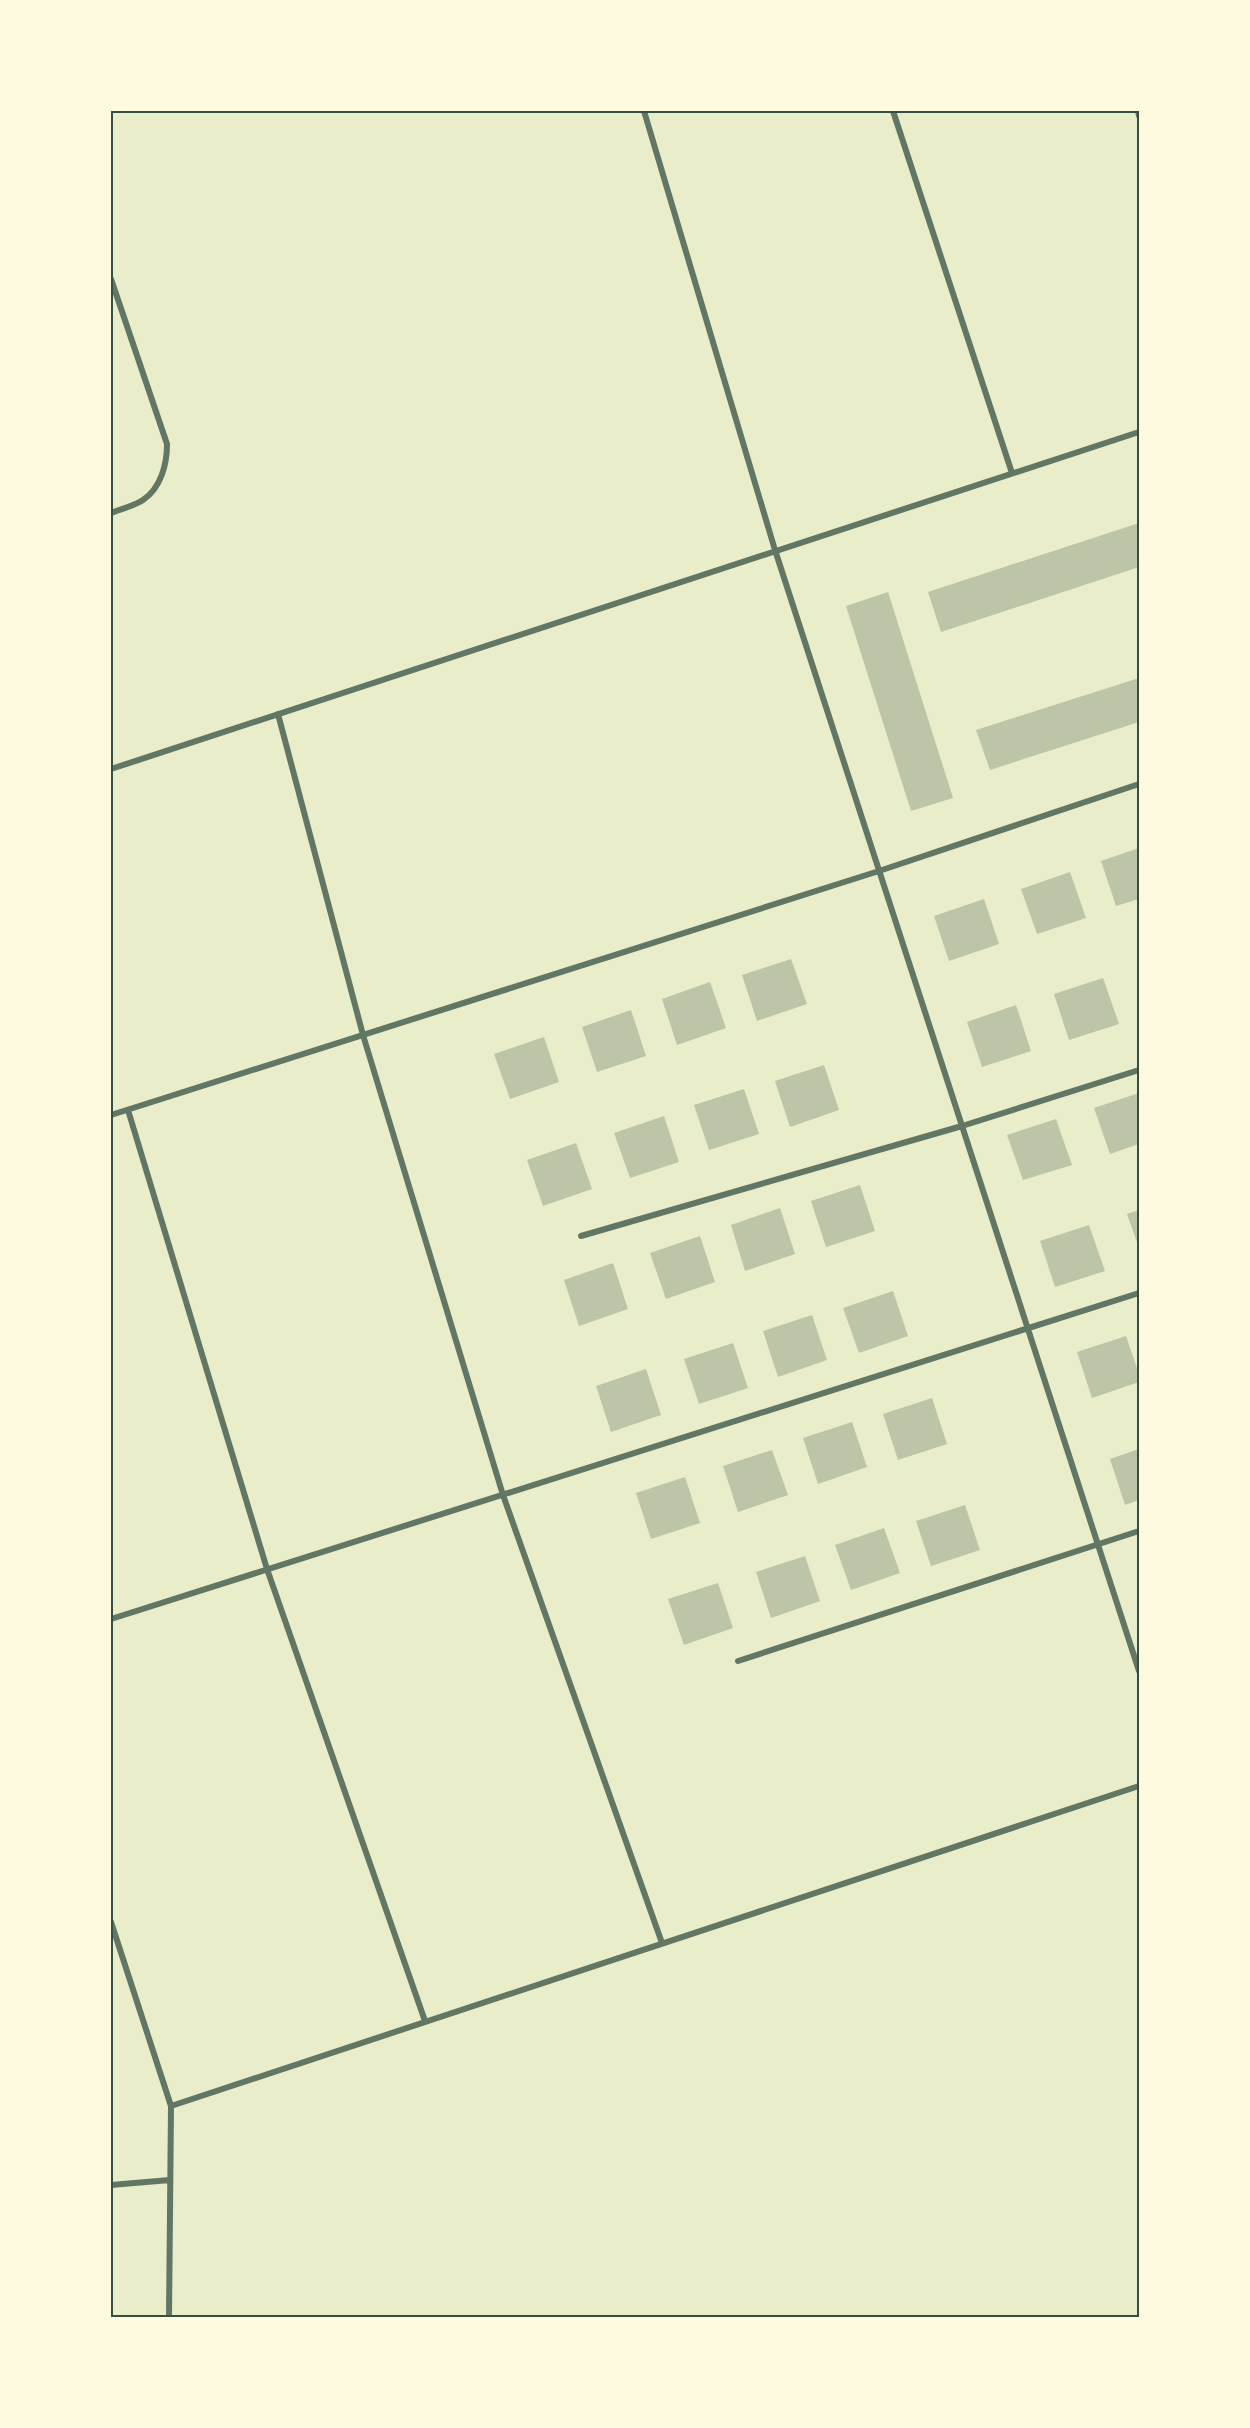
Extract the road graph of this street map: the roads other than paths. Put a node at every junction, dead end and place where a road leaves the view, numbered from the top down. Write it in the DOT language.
graph roads {
  1 [pos="644,111"];
  2 [pos="893,111"];
  3 [pos="1137,111"];
  4 [pos="1139,116"];
  5 [pos="111,279"];
  6 [pos="1139,432"];
  7 [pos="1012,473"];
  8 [pos="111,513"];
  9 [pos="775,550"];
  10 [pos="278,714"];
  11 [pos="111,769"];
  12 [pos="1139,784"];
  13 [pos="879,871"];
  14 [pos="363,1035"];
  15 [pos="1139,1070"];
  16 [pos="128,1110"];
  17 [pos="111,1116"];
  18 [pos="962,1126"];
  19 [pos="581,1236"];
  20 [pos="1139,1293"];
  21 [pos="1028,1329"];
  22 [pos="503,1495"];
  23 [pos="1139,1531"];
  24 [pos="1098,1544"];
  25 [pos="267,1569"];
  26 [pos="111,1619"];
  27 [pos="738,1661"];
  28 [pos="1139,1671"];
  29 [pos="1139,1785"];
  30 [pos="111,1922"];
  31 [pos="662,1943"];
  32 [pos="425,2021"];
  33 [pos="171,2106"];
  34 [pos="170,2180"];
  35 [pos="111,2185"];
  36 [pos="169,2317"];
  1 -- 9 [label="street"];
  2 -- 7 [label="street"];
  3 -- 4 [label="street"];
  5 -- 8 [label="street"];
  6 -- 7 [label="street"];
  7 -- 9 [label="street"];
  9 -- 10 [label="street"];
  9 -- 13 [label="street"];
  10 -- 11 [label="street"];
  10 -- 14 [label="street"];
  12 -- 13 [label="street"];
  13 -- 14 [label="street"];
  13 -- 18 [label="street"];
  14 -- 16 [label="street"];
  14 -- 22 [label="street"];
  15 -- 18 [label="street"];
  16 -- 17 [label="street"];
  16 -- 25 [label="street"];
  18 -- 19 [label="street"];
  18 -- 21 [label="street"];
  20 -- 21 [label="street"];
  21 -- 22 [label="street"];
  21 -- 24 [label="street"];
  22 -- 25 [label="street"];
  22 -- 31 [label="street"];
  23 -- 24 [label="street"];
  24 -- 27 [label="street"];
  24 -- 28 [label="street"];
  25 -- 26 [label="street"];
  25 -- 32 [label="street"];
  29 -- 31 [label="street"];
  30 -- 33 [label="street"];
  31 -- 32 [label="street"];
  32 -- 33 [label="street"];
  33 -- 34 [label="street"];
  34 -- 35 [label="street"];
  34 -- 36 [label="street"];
}
